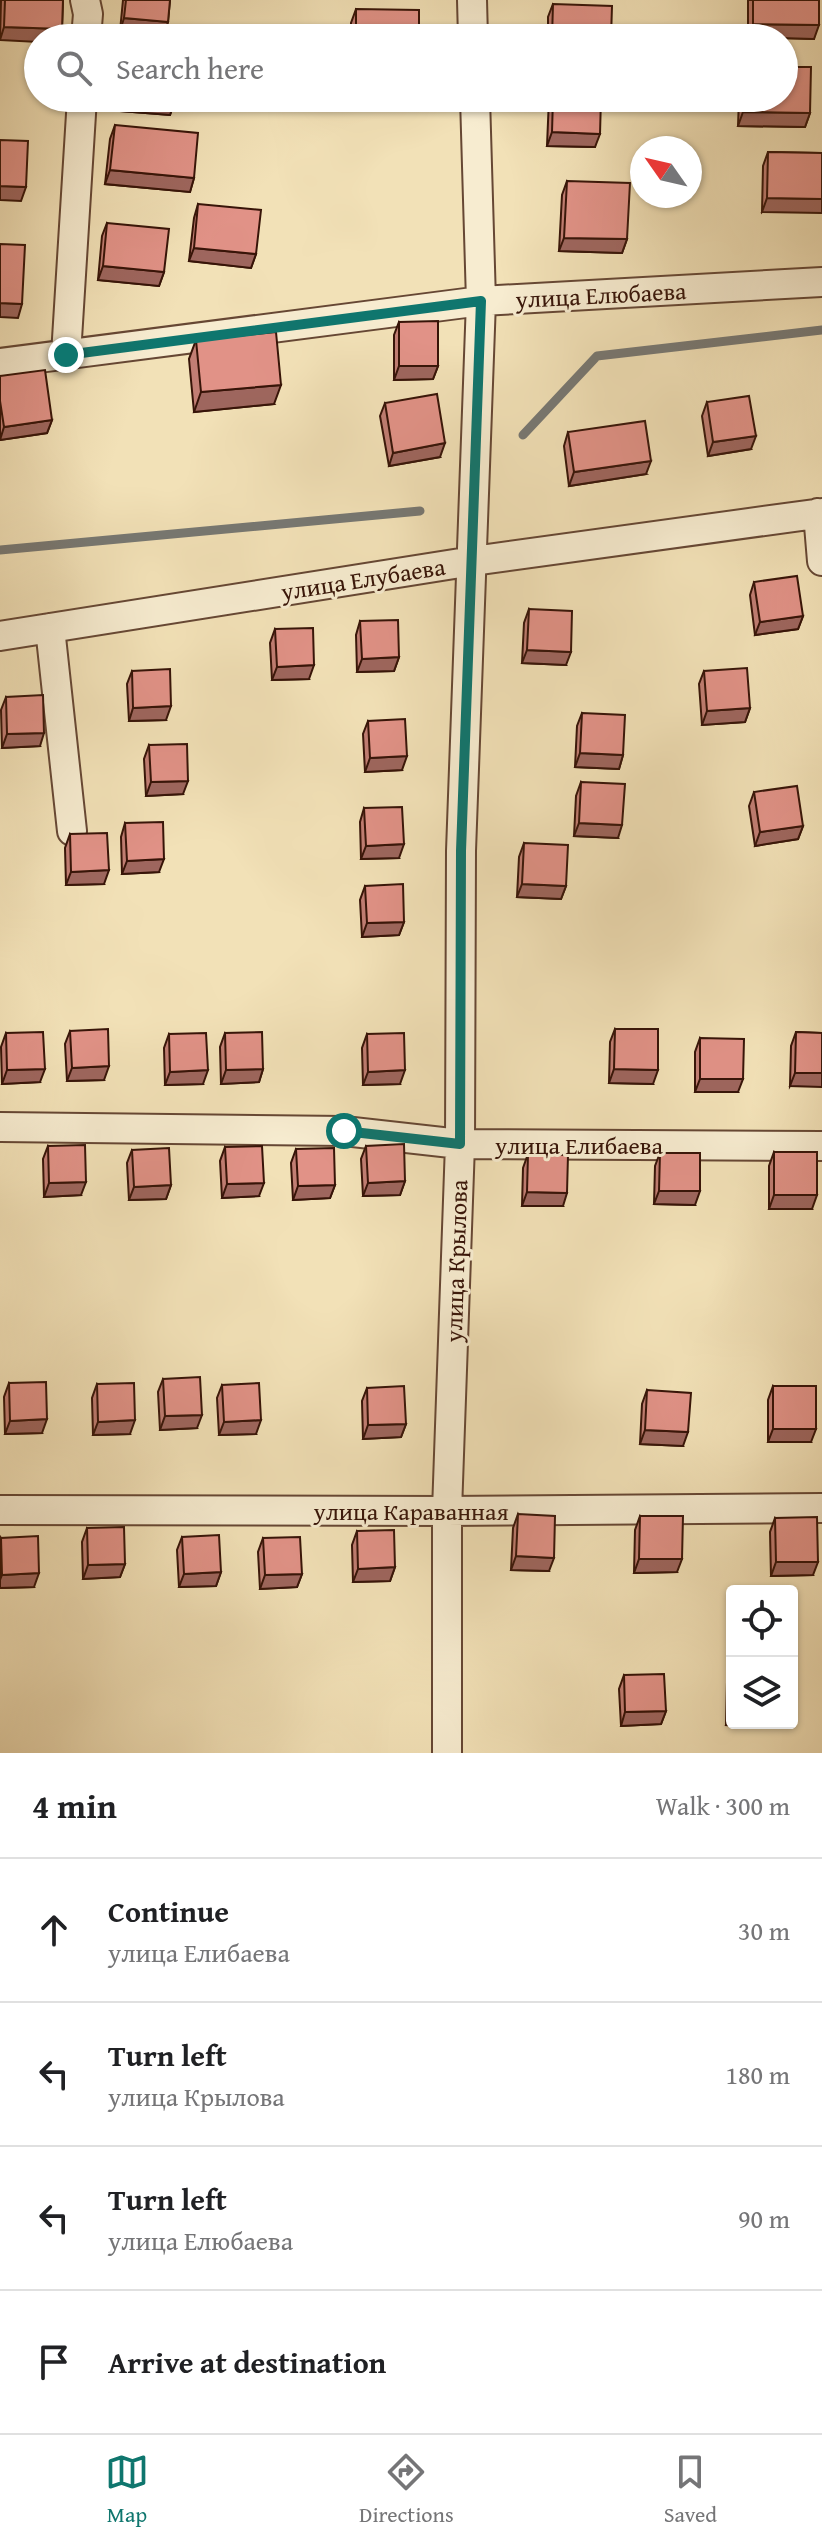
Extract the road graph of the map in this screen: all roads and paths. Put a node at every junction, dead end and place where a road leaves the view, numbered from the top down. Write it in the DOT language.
graph roads {
  1 [pos="85,0"];
  2 [pos="472,0"];
  3 [pos="87,24"];
  4 [pos="473,24"];
  5 [pos="81,112"];
  6 [pos="475,112"];
  7 [pos="822,282"];
  8 [pos="481,301"];
  9 [pos="66,355"];
  10 [pos="0,363"];
  11 [pos="820,513"];
  12 [pos="473,561"];
  13 [pos="822,561"];
  14 [pos="50,628"];
  15 [pos="0,636"];
  16 [pos="72,831"];
  17 [pos="0,1127"];
  18 [pos="460,1144"];
  19 [pos="822,1146"];
  20 [pos="822,1508"];
  21 [pos="0,1510"];
  22 [pos="447,1511"];
  23 [pos="447,1753"];
  1 -- 3 [label="street"];
  2 -- 4 [label="street"];
  5 -- 9 [label="street"];
  6 -- 8 [label="street, улица Крылова"];
  7 -- 8 [label="street, улица Елюбаева"];
  8 -- 9 [label="street, улица Елюбаева"];
  8 -- 12 [label="street, улица Крылова"];
  9 -- 10 [label="street, улица Елюбаева"];
  11 -- 12 [label="street, улица Елубаева"];
  11 -- 13 [label="street"];
  12 -- 14 [label="street, улица Елубаева"];
  12 -- 18 [label="street, улица Крылова"];
  14 -- 15 [label="street, улица Елубаева"];
  14 -- 16 [label="street"];
  17 -- 18 [label="street, улица Елибаева"];
  18 -- 19 [label="street, улица Елибаева"];
  18 -- 22 [label="street, улица Крылова"];
  20 -- 22 [label="street, улица Караванная"];
  21 -- 22 [label="street, улица Караванная"];
  22 -- 23 [label="street, улица Крылова"];
}
